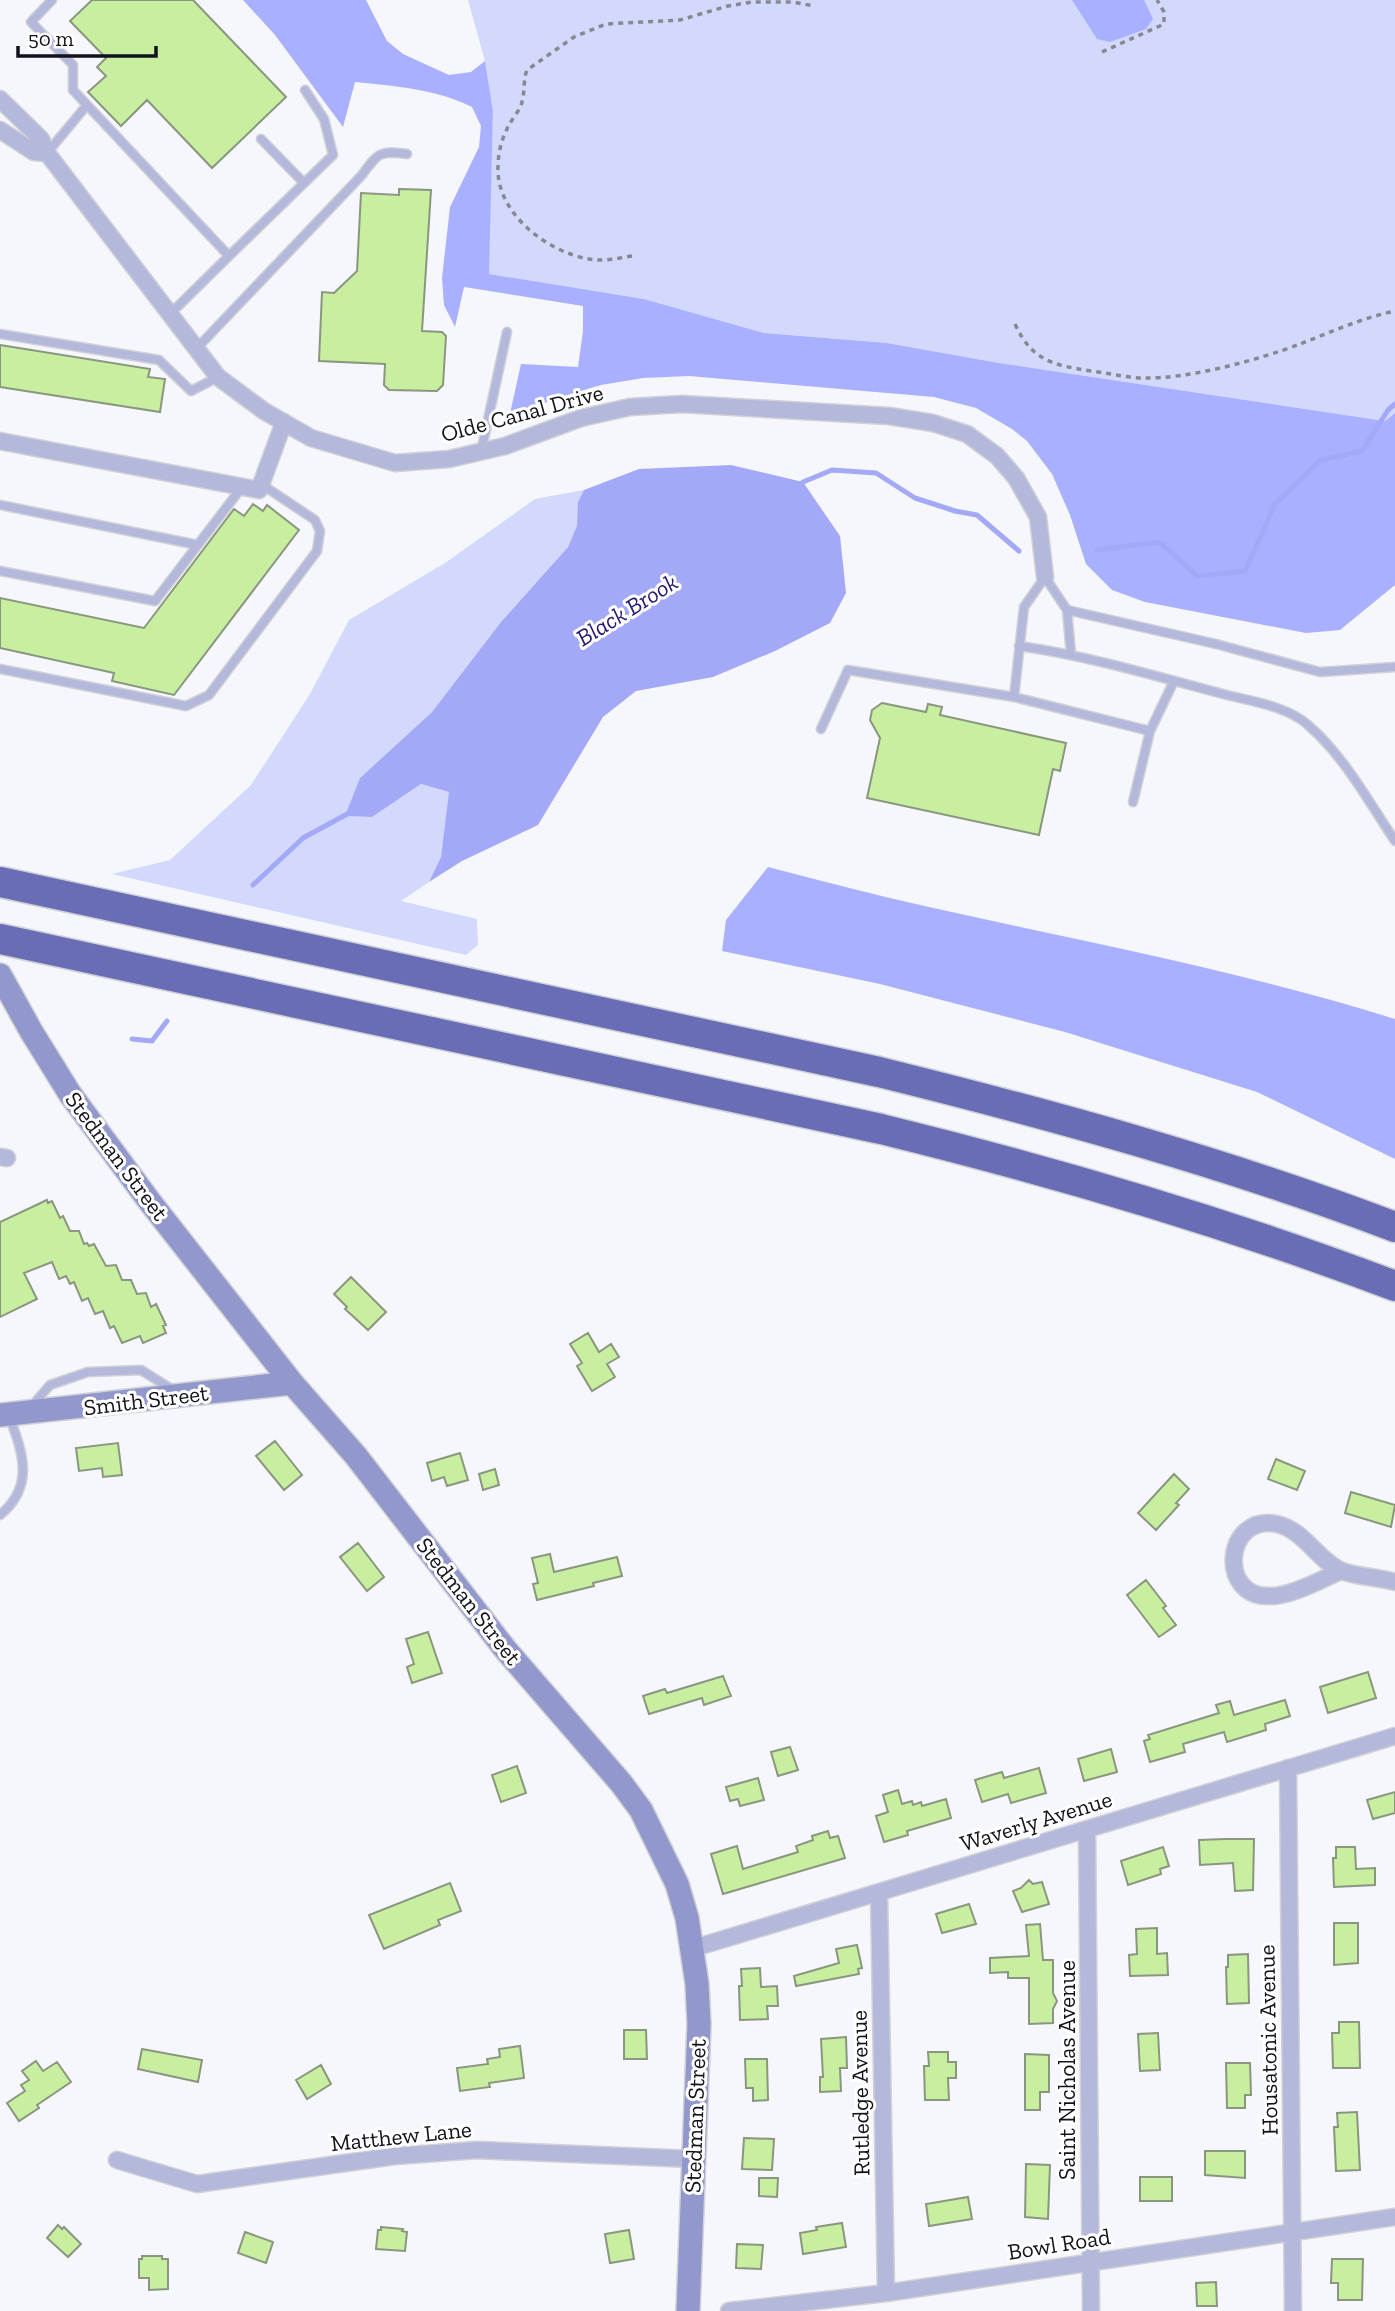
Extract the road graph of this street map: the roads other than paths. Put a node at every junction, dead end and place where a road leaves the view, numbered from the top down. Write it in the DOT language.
graph roads {
  1 [pos="52,0"];
  2 [pos="305,90"];
  3 [pos="0,99"];
  4 [pos="87,105"];
  5 [pos="0,130"];
  6 [pos="261,139"];
  7 [pos="47,153"];
  8 [pos="407,155"];
  9 [pos="304,183"];
  10 [pos="229,256"];
  11 [pos="170,314"];
  12 [pos="507,332"];
  13 [pos="0,334"];
  14 [pos="197,348"];
  15 [pos="218,377"];
  16 [pos="284,422"];
  17 [pos="0,441"];
  18 [pos="481,452"];
  19 [pos="261,484"];
  20 [pos="242,487"];
  21 [pos="0,505"];
  22 [pos="198,545"];
  23 [pos="0,571"];
  24 [pos="1045,577"];
  25 [pos="1067,610"];
  26 [pos="1019,646"];
  27 [pos="1071,654"];
  28 [pos="1395,667"];
  29 [pos="0,669"];
  30 [pos="1174,681"];
  31 [pos="1014,697"];
  32 [pos="821,729"];
  33 [pos="1150,731"];
  34 [pos="1133,802"];
  35 [pos="1395,841"];
  36 [pos="0,882"];
  37 [pos="0,939"];
  38 [pos="0,975"];
  39 [pos="1395,1227"];
  40 [pos="1395,1286"];
  41 [pos="292,1383"];
  42 [pos="182,1396"];
  43 [pos="11,1414"];
  44 [pos="0,1515"];
  45 [pos="1342,1571"];
  46 [pos="1395,1582"];
  47 [pos="1395,1736"];
  48 [pos="1288,1768"];
  49 [pos="1087,1829"];
  50 [pos="879,1892"];
  51 [pos="691,1949"];
  52 [pos="693,2159"];
  53 [pos="117,2160"];
  54 [pos="1395,2217"];
  55 [pos="1292,2232"];
  56 [pos="1091,2262"];
  57 [pos="886,2293"];
  58 [pos="688,2311"];
  59 [pos="729,2311"];
  60 [pos="1091,2311"];
  61 [pos="1293,2311"];
  1 -- 4 [label="lane"];
  2 -- 9 [label="lane"];
  3 -- 7 [label="street, Olde Canal Drive"];
  4 -- 7 [label="lane"];
  4 -- 10 [label="lane"];
  5 -- 7 [label="street"];
  6 -- 9 [label="lane"];
  7 -- 11 [label="street, Olde Canal Drive"];
  8 -- 14 [label="lane"];
  9 -- 10 [label="lane"];
  10 -- 11 [label="lane"];
  11 -- 14 [label="street, Olde Canal Drive"];
  12 -- 18 [label="lane"];
  13 -- 15 [label="lane"];
  14 -- 15 [label="street, Olde Canal Drive"];
  15 -- 16 [label="street, Olde Canal Drive"];
  16 -- 18 [label="street, Olde Canal Drive"];
  16 -- 19 [label="street"];
  17 -- 20 [label="street"];
  18 -- 24 [label="street, Olde Canal Drive"];
  19 -- 20 [label="street"];
  19 -- 29 [label="lane"];
  20 -- 22 [label="lane"];
  21 -- 22 [label="lane"];
  22 -- 23 [label="lane"];
  24 -- 25 [label="lane"];
  24 -- 26 [label="lane"];
  25 -- 27 [label="lane"];
  25 -- 28 [label="lane"];
  26 -- 27 [label="lane"];
  26 -- 31 [label="lane"];
  27 -- 30 [label="lane"];
  30 -- 33 [label="lane"];
  30 -- 35 [label="lane"];
  31 -- 32 [label="lane"];
  31 -- 33 [label="lane"];
  33 -- 34 [label="lane"];
  36 -- 39 [label="highway"];
  37 -- 40 [label="highway"];
  38 -- 41 [label="main road, Stedman Street"];
  41 -- 42 [label="main road, Smith Street"];
  41 -- 51 [label="main road, Stedman Street"];
  42 -- 43 [label="main road, Smith Street"];
  42 -- 43 [label="lane"];
  43 -- 44 [label="lane"];
  45 -- 45 [label="street"];
  45 -- 46 [label="street"];
  47 -- 48 [label="street, Waverly Avenue"];
  48 -- 49 [label="street, Waverly Avenue"];
  48 -- 55 [label="street, Housatonic Avenue"];
  49 -- 50 [label="street, Waverly Avenue"];
  49 -- 56 [label="street, Saint Nicholas Avenue"];
  50 -- 51 [label="street, Waverly Avenue"];
  50 -- 57 [label="street, Rutledge Avenue"];
  51 -- 52 [label="main road, Stedman Street"];
  52 -- 53 [label="street, Matthew Lane"];
  52 -- 58 [label="main road, Stedman Street"];
  54 -- 55 [label="street, Bowl Road"];
  55 -- 56 [label="street, Bowl Road"];
  55 -- 61 [label="street, Housatonic Avenue"];
  56 -- 57 [label="street, Bowl Road"];
  56 -- 60 [label="street, Saint Nicholas Avenue"];
  57 -- 59 [label="street, Bowl Road"];
}
